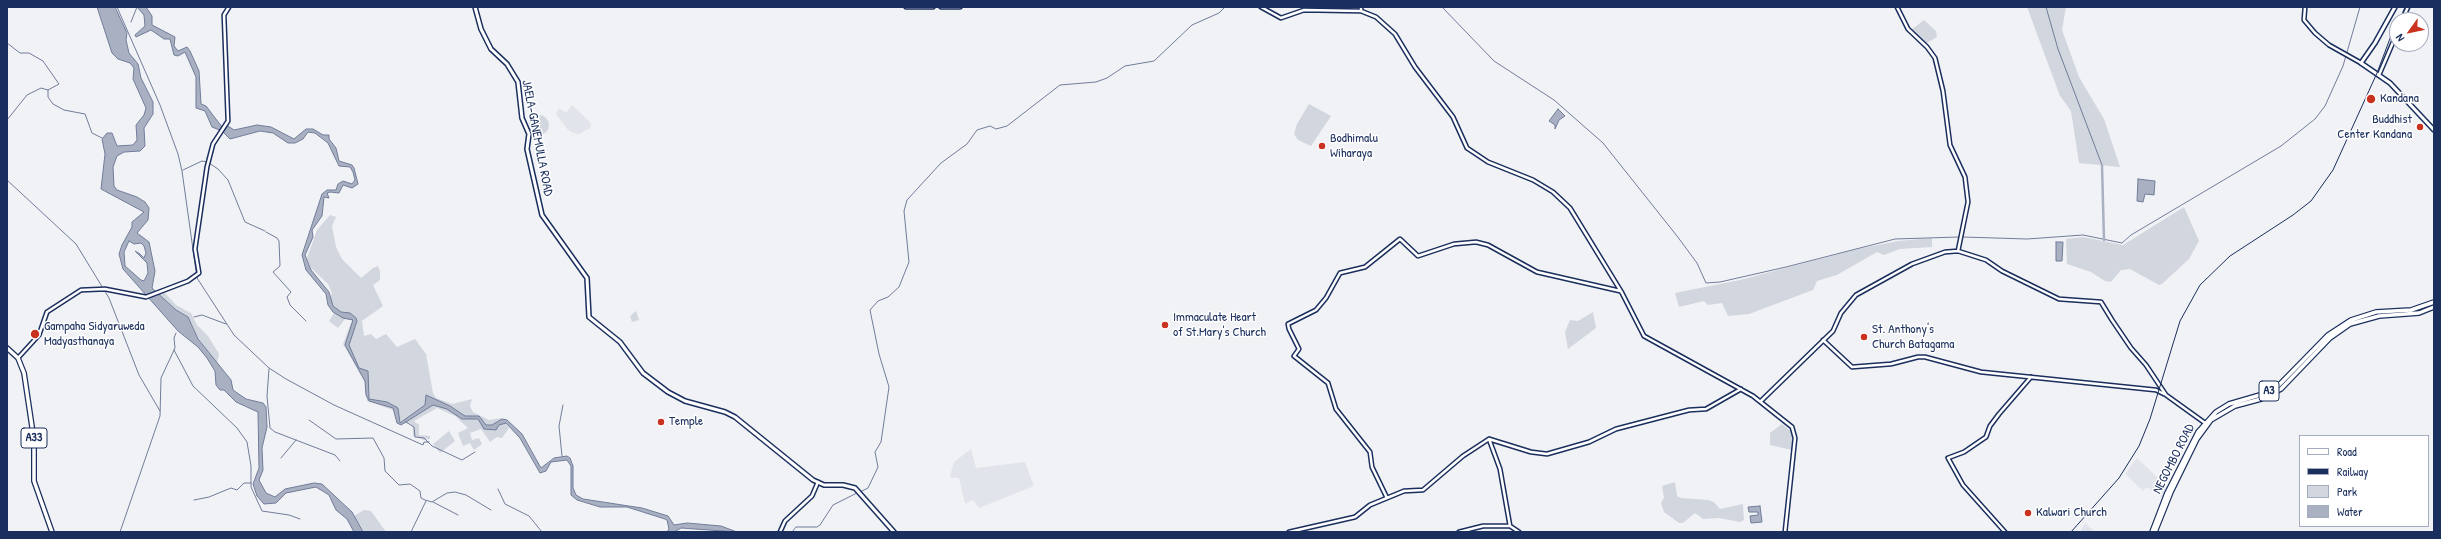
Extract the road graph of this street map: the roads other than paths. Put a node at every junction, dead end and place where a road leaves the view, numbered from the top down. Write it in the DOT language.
graph roads {
  1 [pos="229,7"];
  2 [pos="475,7"];
  3 [pos="906,7"];
  4 [pos="933,7"];
  5 [pos="941,7"];
  6 [pos="960,7"];
  7 [pos="1261,7"];
  8 [pos="1361,7"];
  9 [pos="1897,7"];
  10 [pos="2305,7"];
  11 [pos="2395,7"];
  12 [pos="1361,11"];
  13 [pos="2389,52"];
  14 [pos="2361,63"];
  15 [pos="2379,75"];
  16 [pos="2434,130"];
  17 [pos="1958,251"];
  18 [pos="1621,292"];
  19 [pos="2434,302"];
  20 [pos="2434,306"];
  21 [pos="2392,313"];
  22 [pos="1823,340"];
  23 [pos="7,348"];
  24 [pos="18,358"];
  25 [pos="2031,377"];
  26 [pos="1741,389"];
  27 [pos="2166,395"];
  28 [pos="1761,401"];
  29 [pos="2205,423"];
  30 [pos="1489,439"];
  31 [pos="818,482"];
  32 [pos="1387,498"];
  33 [pos="1510,526"];
  34 [pos="52,532"];
  35 [pos="780,532"];
  36 [pos="894,532"];
  37 [pos="1289,532"];
  38 [pos="1459,532"];
  39 [pos="1519,532"];
  40 [pos="1785,532"];
  41 [pos="2005,532"];
  42 [pos="2152,532"];
  43 [pos="2156,532"];
  1 -- 24 [label="street"];
  2 -- 31 [label="main road, JAELA-GANEMULLA ROAD"];
  3 -- 4 [label="street"];
  5 -- 6 [label="street"];
  7 -- 12 [label="street"];
  8 -- 12 [label="street"];
  9 -- 17 [label="street"];
  10 -- 14 [label="street"];
  11 -- 14 [label="main road"];
  12 -- 18 [label="street"];
  13 -- 15 [label="street"];
  14 -- 15 [label="main road"];
  15 -- 16 [label="main road"];
  17 -- 22 [label="street"];
  17 -- 27 [label="street"];
  18 -- 26 [label="street"];
  18 -- 32 [label="street"];
  19 -- 21 [label="highway, NEGOMBO ROAD / A3"];
  20 -- 21 [label="highway, NEGOMBO ROAD / A3"];
  21 -- 29 [label="highway, NEGOMBO ROAD / A3"];
  21 -- 43 [label="highway, NEGOMBO ROAD / A3"];
  22 -- 25 [label="street"];
  22 -- 28 [label="street"];
  23 -- 24 [label="highway, A33"];
  24 -- 34 [label="highway, A33"];
  25 -- 27 [label="street"];
  25 -- 41 [label="street"];
  26 -- 28 [label="street"];
  26 -- 30 [label="street"];
  27 -- 29 [label="street"];
  28 -- 40 [label="street"];
  29 -- 42 [label="highway, NEGOMBO ROAD / A3"];
  30 -- 32 [label="street"];
  30 -- 33 [label="street"];
  31 -- 35 [label="street"];
  31 -- 36 [label="main road, JAELA-GANEMULLA ROAD"];
  32 -- 37 [label="street"];
  33 -- 38 [label="street"];
  33 -- 39 [label="street"];
}
